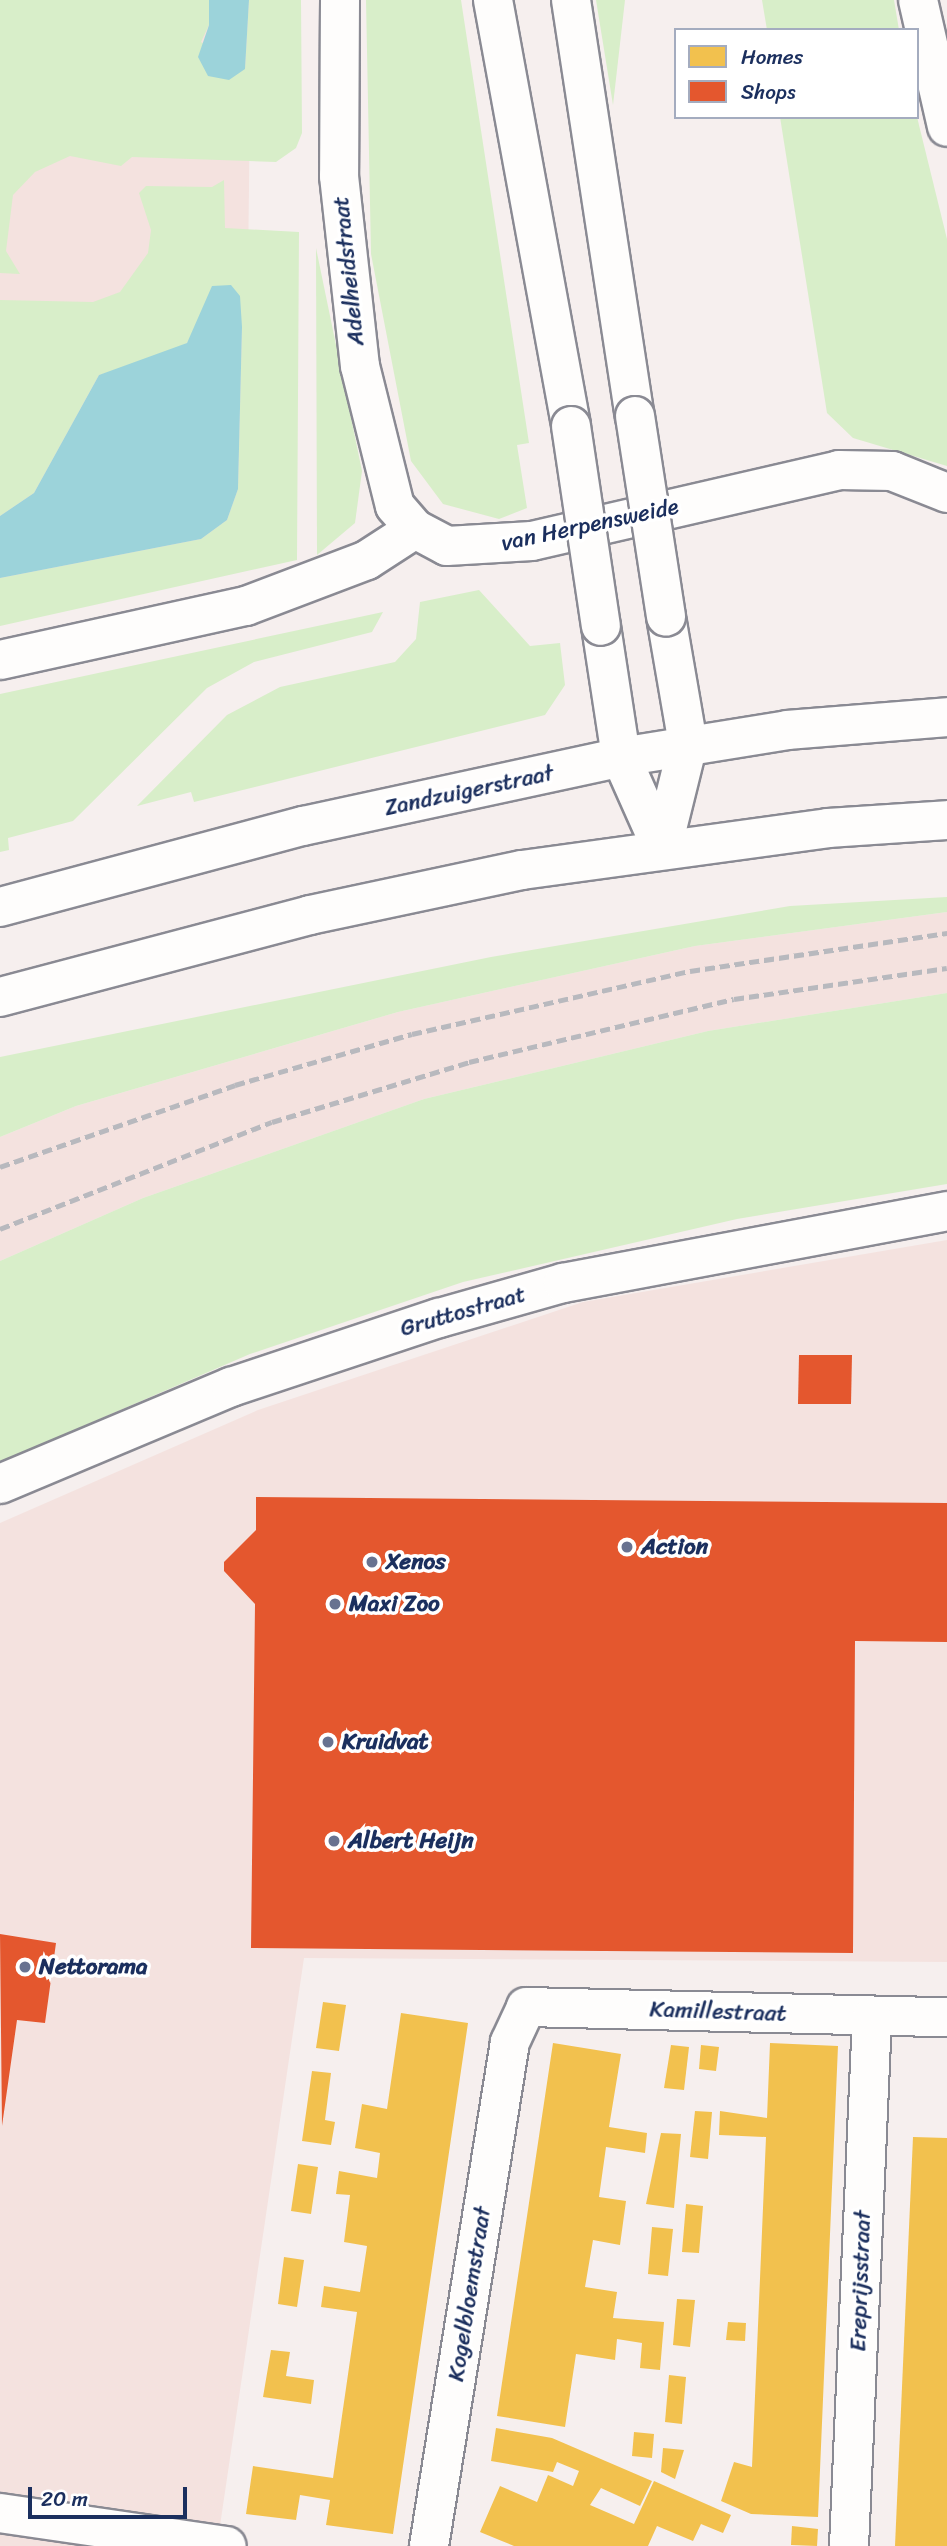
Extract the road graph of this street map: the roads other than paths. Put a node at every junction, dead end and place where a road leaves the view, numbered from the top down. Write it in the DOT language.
graph roads {
  1 [pos="340,0"];
  2 [pos="493,0"];
  3 [pos="570,0"];
  4 [pos="918,0"];
  5 [pos="947,127"];
  6 [pos="947,493"];
  7 [pos="415,529"];
  8 [pos="0,660"];
  9 [pos="947,718"];
  10 [pos="688,744"];
  11 [pos="621,757"];
  12 [pos="947,820"];
  13 [pos="662,849"];
  14 [pos="0,907"];
  15 [pos="0,997"];
  16 [pos="947,1211"];
  17 [pos="0,1484"];
  18 [pos="872,2017"];
  19 [pos="947,2017"];
  20 [pos="510,2042"];
  21 [pos="0,2513"];
  22 [pos="227,2546"];
  23 [pos="429,2546"];
  24 [pos="849,2546"];
  1 -- 7 [label="street, Adelheidstraat"];
  2 -- 11 [label="street, bridge"];
  3 -- 10 [label="street, bridge"];
  4 -- 5 [label="street"];
  6 -- 7 [label="street, van Herpensweide"];
  7 -- 8 [label="street"];
  9 -- 10 [label="street, Zandzuigerstraat"];
  10 -- 11 [label="street, Zandzuigerstraat"];
  10 -- 13 [label="street"];
  11 -- 13 [label="street"];
  11 -- 14 [label="street, Zandzuigerstraat"];
  12 -- 13 [label="street"];
  13 -- 15 [label="street"];
  16 -- 17 [label="street, Gruttostraat"];
  18 -- 19 [label="street, Kamillestraat"];
  18 -- 20 [label="street, Kamillestraat"];
  18 -- 24 [label="street, Ereprijsstraat"];
  20 -- 23 [label="street, Kogelbloemstraat"];
  21 -- 22 [label="street"];
}
